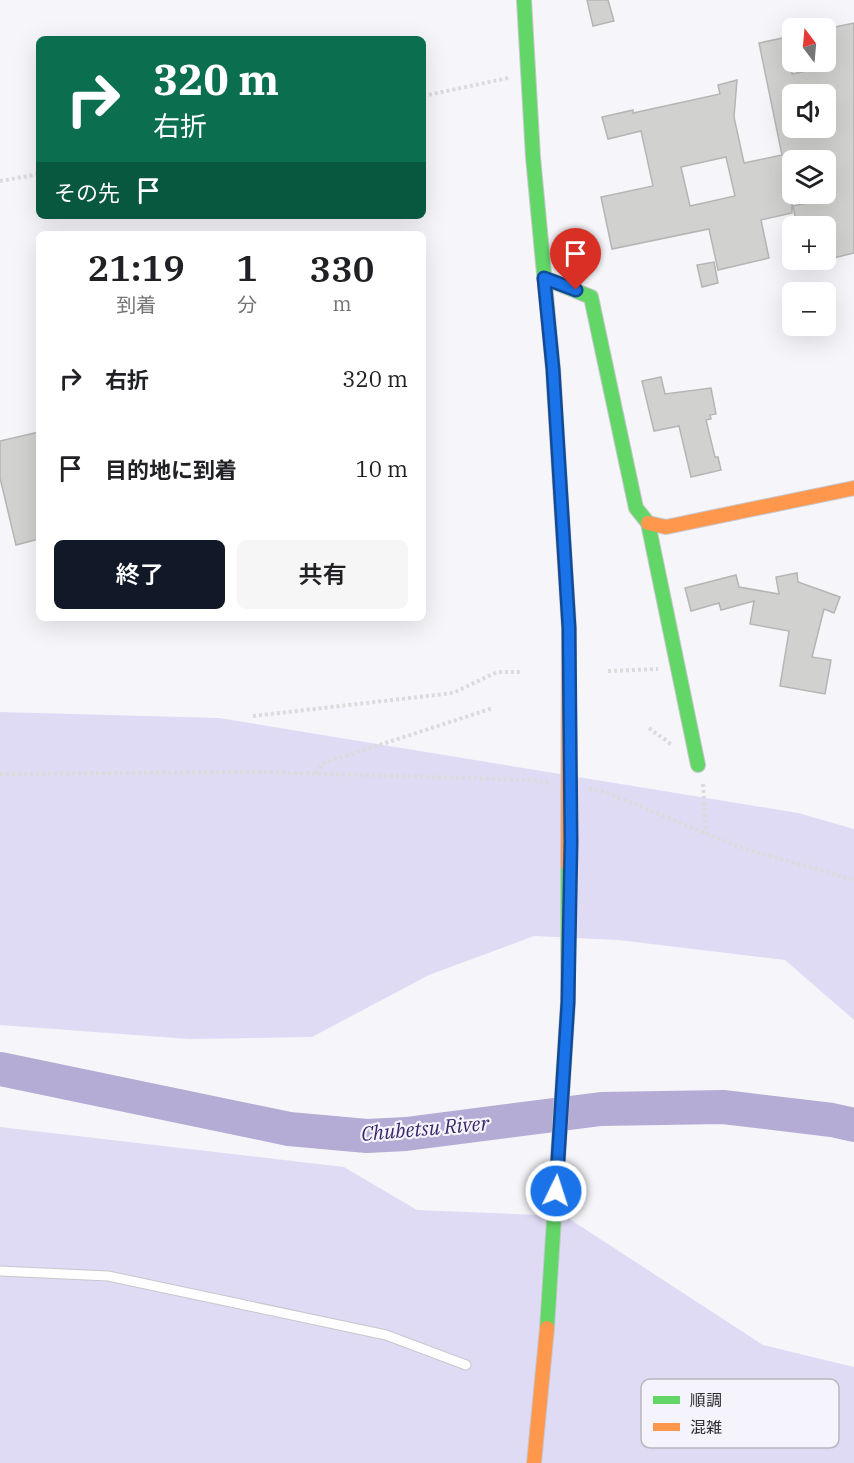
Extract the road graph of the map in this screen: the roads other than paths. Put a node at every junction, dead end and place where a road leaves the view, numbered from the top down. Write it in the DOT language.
graph roads {
  1 [pos="524,0"];
  2 [pos="511,11"];
  3 [pos="526,75"];
  4 [pos="544,278"];
  5 [pos="854,488"];
  6 [pos="648,523"];
  7 [pos="698,765"];
  8 [pos="0,1271"];
  9 [pos="466,1365"];
  10 [pos="534,1463"];
  1 -- 3 [label="main road"];
  2 -- 3 [label="main road"];
  3 -- 4 [label="main road"];
  4 -- 6 [label="main road"];
  4 -- 10 [label="main road"];
  5 -- 6 [label="main road"];
  6 -- 7 [label="main road"];
  8 -- 9 [label="lane"];
}
